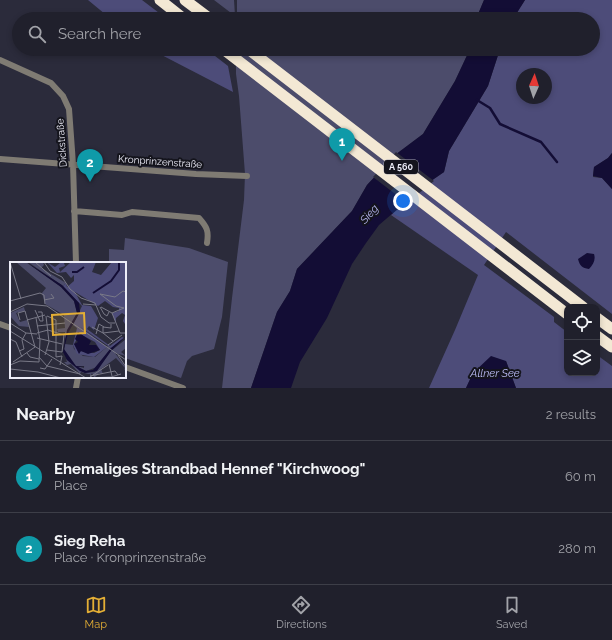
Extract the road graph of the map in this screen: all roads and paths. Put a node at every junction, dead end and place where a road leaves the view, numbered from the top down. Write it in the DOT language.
graph roads {
  1 [pos="160,0"];
  2 [pos="185,0"];
  3 [pos="175,12"];
  4 [pos="201,12"];
  5 [pos="233,56"];
  6 [pos="257,56"];
  7 [pos="0,60"];
  8 [pos="0,159"];
  9 [pos="73,164"];
  10 [pos="247,176"];
  11 [pos="74,211"];
  12 [pos="207,243"];
  13 [pos="76,262"];
  14 [pos="579,304"];
  15 [pos="564,312"];
  16 [pos="600,320"];
  17 [pos="0,324"];
  18 [pos="10,328"];
  19 [pos="612,330"];
  20 [pos="600,338"];
  21 [pos="612,347"];
  22 [pos="126,367"];
  23 [pos="78,378"];
  24 [pos="76,388"];
  25 [pos="183,388"];
  1 -- 3 [label="highway"];
  2 -- 4 [label="highway"];
  5 -- 15 [label="highway, A 560"];
  6 -- 14 [label="highway, A 560"];
  7 -- 9 [label="street, Dickstraße"];
  8 -- 9 [label="street, Kronprinzenstraße"];
  9 -- 10 [label="street, Kronprinzenstraße"];
  9 -- 11 [label="street, Dickstraße"];
  11 -- 12 [label="street"];
  11 -- 13 [label="street, Dickstraße"];
  16 -- 19 [label="highway"];
  17 -- 18 [label="street"];
  20 -- 21 [label="highway"];
  22 -- 25 [label="street"];
  23 -- 24 [label="street"];
}
